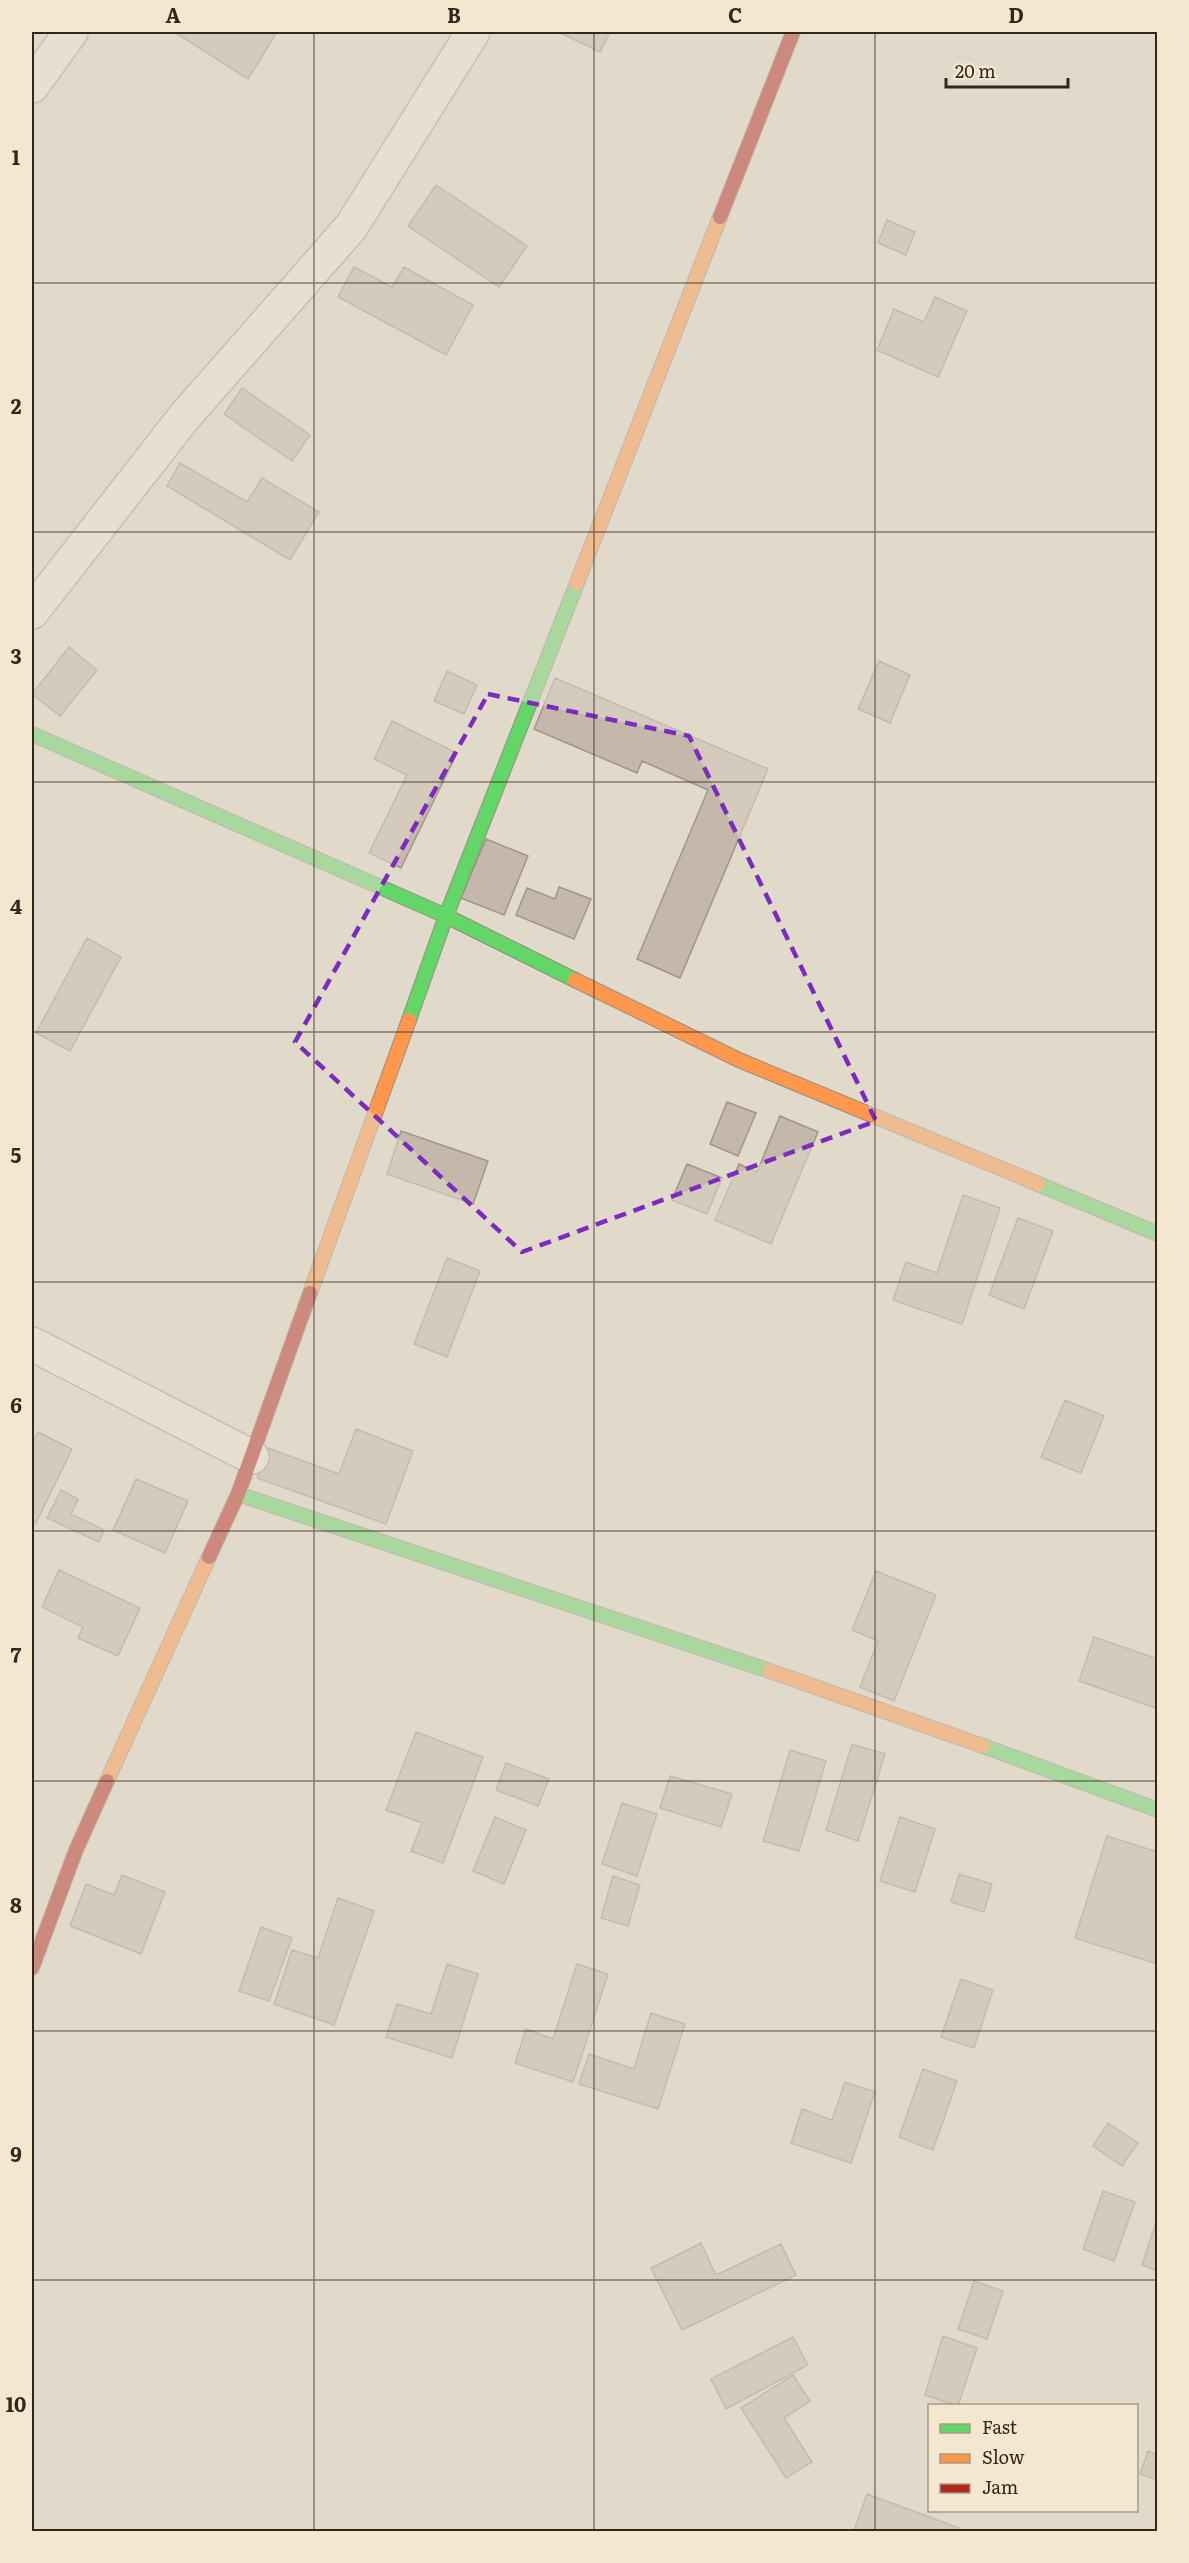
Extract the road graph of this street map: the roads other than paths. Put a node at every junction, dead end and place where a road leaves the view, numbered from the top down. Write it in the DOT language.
graph roads {
  1 [pos="71,32"];
  2 [pos="474,32"];
  3 [pos="793,32"];
  4 [pos="32,86"];
  5 [pos="32,612"];
  6 [pos="32,734"];
  7 [pos="446,916"];
  8 [pos="1158,1234"];
  9 [pos="32,1344"];
  10 [pos="252,1457"];
  11 [pos="238,1494"];
  12 [pos="1158,1810"];
  13 [pos="32,1968"];
  1 -- 4 [label="street"];
  2 -- 5 [label="street"];
  3 -- 7 [label="street"];
  6 -- 7 [label="street"];
  7 -- 8 [label="street"];
  7 -- 10 [label="street"];
  9 -- 10 [label="street"];
  10 -- 11 [label="street"];
  11 -- 12 [label="street"];
  11 -- 13 [label="street"];
}
